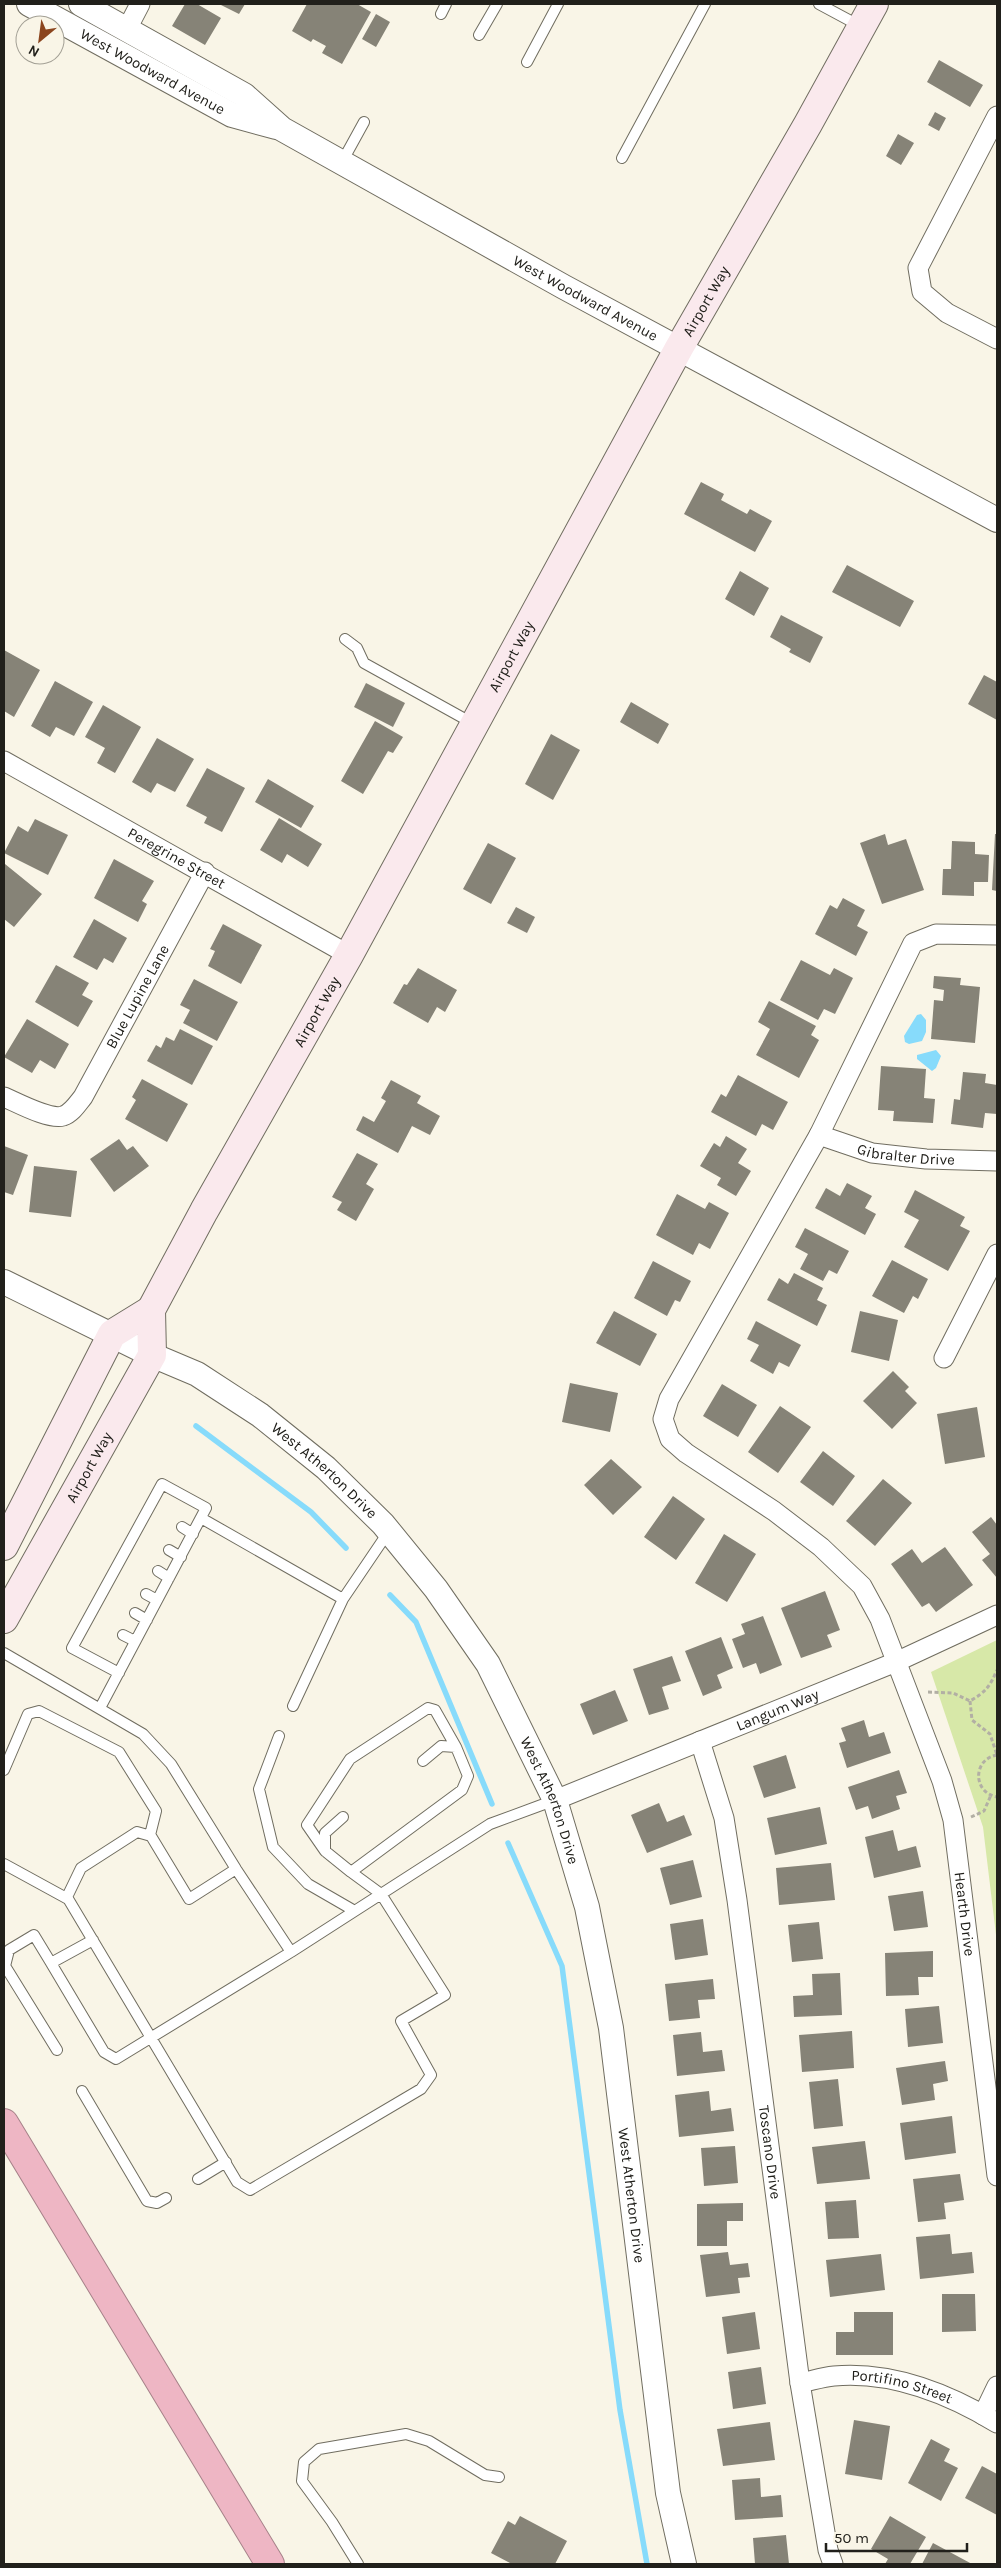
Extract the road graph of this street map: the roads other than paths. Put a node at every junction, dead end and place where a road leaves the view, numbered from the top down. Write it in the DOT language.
graph roads {
  1 [pos="30,4"];
  2 [pos="82,4"];
  3 [pos="140,4"];
  4 [pos="446,4"];
  5 [pos="497,4"];
  6 [pos="558,4"];
  7 [pos="705,4"];
  8 [pos="819,4"];
  9 [pos="441,14"];
  10 [pos="867,15"];
  11 [pos="126,28"];
  12 [pos="479,35"];
  13 [pos="527,62"];
  14 [pos="997,116"];
  15 [pos="364,122"];
  16 [pos="282,129"];
  17 [pos="622,158"];
  18 [pos="342,162"];
  19 [pos="997,339"];
  20 [pos="679,348"];
  21 [pos="997,520"];
  22 [pos="345,639"];
  23 [pos="475,724"];
  24 [pos="4,761"];
  25 [pos="205,872"];
  26 [pos="997,936"];
  27 [pos="349,955"];
  28 [pos="4,1098"];
  29 [pos="819,1135"];
  30 [pos="997,1161"];
  31 [pos="997,1254"];
  32 [pos="4,1282"];
  33 [pos="151,1310"];
  34 [pos="112,1334"];
  35 [pos="152,1355"];
  36 [pos="944,1358"];
  37 [pos="149,1509"];
  38 [pos="159,1514"];
  39 [pos="202,1518"];
  40 [pos="182,1527"];
  41 [pos="389,1531"];
  42 [pos="136,1532"];
  43 [pos="193,1534"];
  44 [pos="146,1537"];
  45 [pos="4,1546"];
  46 [pos="169,1550"];
  47 [pos="181,1557"];
  48 [pos="158,1571"];
  49 [pos="170,1578"];
  50 [pos="146,1594"];
  51 [pos="157,1600"];
  52 [pos="343,1600"];
  53 [pos="135,1613"];
  54 [pos="997,1615"];
  55 [pos="4,1619"];
  56 [pos="147,1620"];
  57 [pos="123,1635"];
  58 [pos="135,1642"];
  59 [pos="4,1653"];
  60 [pos="896,1662"];
  61 [pos="119,1672"];
  62 [pos="293,1706"];
  63 [pos="100,1708"];
  64 [pos="279,1736"];
  65 [pos="700,1741"];
  66 [pos="456,1746"];
  67 [pos="423,1761"];
  68 [pos="4,1770"];
  69 [pos="555,1800"];
  70 [pos="343,1817"];
  71 [pos="150,1836"];
  72 [pos="325,1851"];
  73 [pos="4,1864"];
  74 [pos="236,1869"];
  75 [pos="351,1872"];
  76 [pos="381,1894"];
  77 [pos="68,1899"];
  78 [pos="353,1910"];
  79 [pos="93,1940"];
  80 [pos="291,1952"];
  81 [pos="51,1964"];
  82 [pos="152,2038"];
  83 [pos="57,2050"];
  84 [pos="82,2091"];
  85 [pos="4,2123"];
  86 [pos="226,2162"];
  87 [pos="997,2176"];
  88 [pos="198,2180"];
  89 [pos="166,2198"];
  90 [pos="800,2383"];
  91 [pos="997,2386"];
  92 [pos="990,2419"];
  93 [pos="499,2477"];
  94 [pos="270,2564"];
  95 [pos="358,2564"];
  96 [pos="684,2564"];
  97 [pos="833,2564"];
  1 -- 16 [label="street, West Woodward Avenue"];
  2 -- 11 [label="street, West Woodward Avenue"];
  3 -- 11 [label="street"];
  4 -- 9 [label="lane"];
  5 -- 12 [label="lane"];
  6 -- 13 [label="lane"];
  7 -- 17 [label="lane"];
  8 -- 10 [label="lane"];
  10 -- 20 [label="main road, Airport Way"];
  11 -- 16 [label="street, West Woodward Avenue"];
  14 -- 19 [label="street"];
  15 -- 18 [label="lane"];
  16 -- 18 [label="street, West Woodward Avenue"];
  18 -- 20 [label="street, West Woodward Avenue"];
  20 -- 21 [label="street, West Woodward Avenue"];
  20 -- 23 [label="main road, Airport Way"];
  22 -- 23 [label="lane"];
  23 -- 27 [label="main road, Airport Way"];
  24 -- 25 [label="street, Peregrine Street"];
  25 -- 27 [label="street, Peregrine Street"];
  25 -- 28 [label="street, Blue Lupine Lane"];
  26 -- 29 [label="street, Hearth Drive"];
  27 -- 33 [label="main road, Airport Way"];
  29 -- 30 [label="street, Gibralter Drive"];
  29 -- 60 [label="street, Hearth Drive"];
  31 -- 36 [label="street"];
  32 -- 34 [label="street, West Atherton Drive"];
  33 -- 34 [label="main road"];
  33 -- 35 [label="main road, Airport Way"];
  34 -- 35 [label="street, West Atherton Drive"];
  34 -- 45 [label="main road"];
  35 -- 41 [label="street, West Atherton Drive"];
  35 -- 55 [label="main road, Airport Way"];
  37 -- 38 [label="lane"];
  37 -- 39 [label="lane"];
  37 -- 42 [label="lane"];
  39 -- 43 [label="lane"];
  39 -- 52 [label="lane"];
  40 -- 43 [label="lane"];
  41 -- 52 [label="lane"];
  41 -- 69 [label="street, West Atherton Drive"];
  42 -- 44 [label="lane"];
  42 -- 61 [label="lane"];
  43 -- 47 [label="lane"];
  46 -- 47 [label="lane"];
  47 -- 49 [label="lane"];
  48 -- 49 [label="lane"];
  49 -- 51 [label="lane"];
  50 -- 51 [label="lane"];
  51 -- 56 [label="lane"];
  52 -- 62 [label="lane"];
  53 -- 56 [label="lane"];
  54 -- 60 [label="street, Langum Way"];
  56 -- 58 [label="lane"];
  57 -- 58 [label="lane"];
  58 -- 61 [label="lane"];
  59 -- 63 [label="lane"];
  60 -- 65 [label="street, Langum Way"];
  60 -- 87 [label="street, Hearth Drive"];
  61 -- 63 [label="lane"];
  63 -- 74 [label="lane"];
  64 -- 78 [label="lane"];
  65 -- 69 [label="street, Langum Way"];
  65 -- 90 [label="street, Toscano Drive"];
  66 -- 67 [label="lane"];
  66 -- 72 [label="lane"];
  66 -- 75 [label="lane"];
  68 -- 71 [label="lane"];
  69 -- 76 [label="lane"];
  69 -- 96 [label="street, West Atherton Drive"];
  70 -- 72 [label="lane"];
  71 -- 74 [label="lane"];
  71 -- 77 [label="lane"];
  72 -- 75 [label="lane"];
  73 -- 77 [label="lane"];
  74 -- 80 [label="lane"];
  75 -- 76 [label="lane"];
  76 -- 78 [label="lane"];
  76 -- 86 [label="lane"];
  77 -- 79 [label="lane"];
  78 -- 80 [label="lane"];
  79 -- 81 [label="lane"];
  79 -- 82 [label="lane"];
  80 -- 82 [label="lane"];
  81 -- 82 [label="lane"];
  81 -- 83 [label="lane"];
  82 -- 86 [label="lane"];
  84 -- 89 [label="lane"];
  85 -- 94 [label="highway"];
  86 -- 88 [label="lane"];
  90 -- 92 [label="street, Portifino Street"];
  90 -- 97 [label="street, Toscano Drive"];
  91 -- 92 [label="street"];
  93 -- 95 [label="lane"];
}
